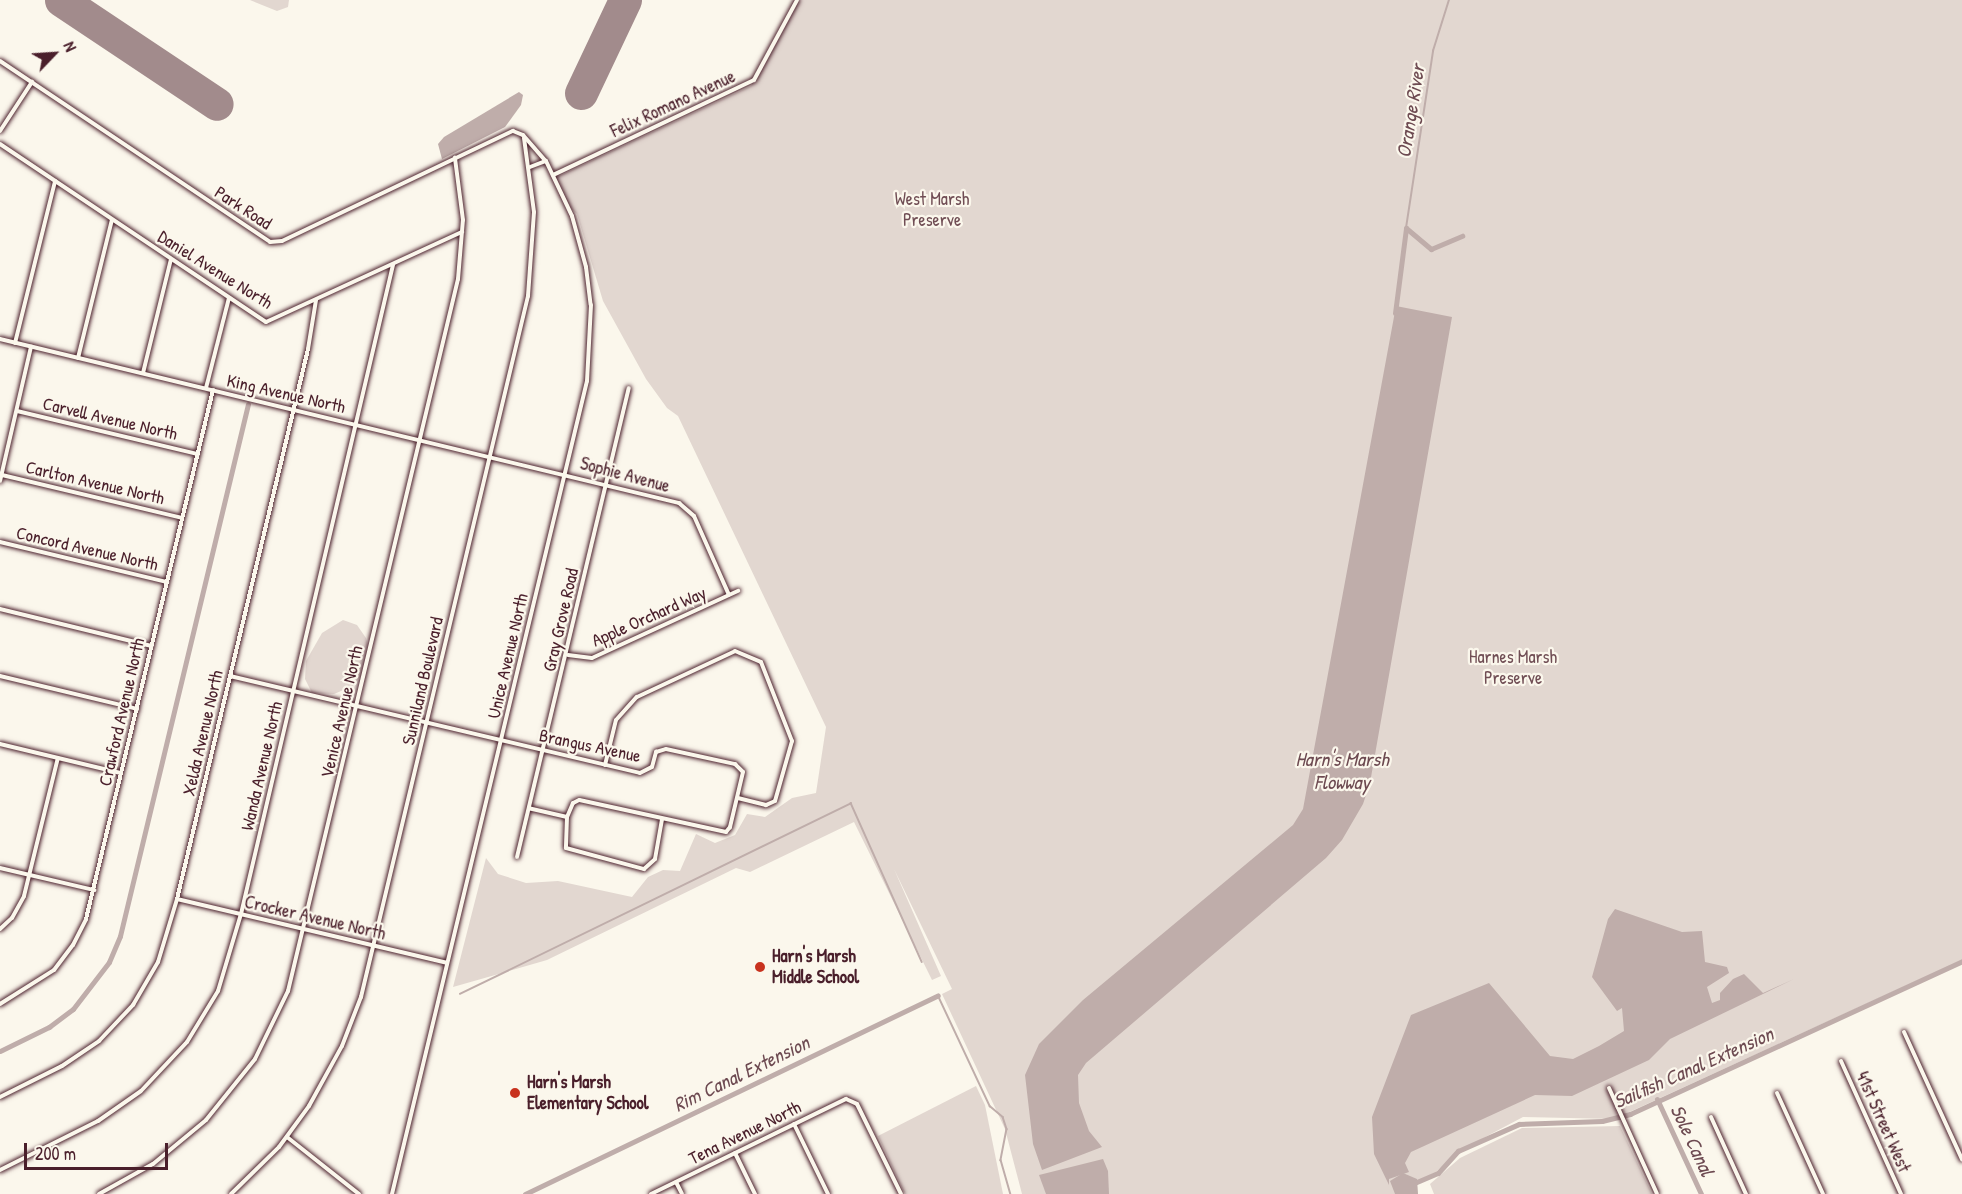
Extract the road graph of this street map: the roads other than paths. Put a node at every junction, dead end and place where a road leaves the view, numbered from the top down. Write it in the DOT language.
graph roads {
  1 [pos="797,0"];
  2 [pos="0,61"];
  3 [pos="32,82"];
  4 [pos="0,131"];
  5 [pos="523,135"];
  6 [pos="0,144"];
  7 [pos="455,158"];
  8 [pos="546,161"];
  9 [pos="530,167"];
  10 [pos="554,175"];
  11 [pos="55,181"];
  12 [pos="112,220"];
  13 [pos="462,232"];
  14 [pos="171,259"];
  15 [pos="393,265"];
  16 [pos="229,298"];
  17 [pos="316,300"];
  18 [pos="0,339"];
  19 [pos="15,343"];
  20 [pos="31,347"];
  21 [pos="78,358"];
  22 [pos="143,373"];
  23 [pos="206,388"];
  24 [pos="629,388"];
  25 [pos="213,390"];
  26 [pos="294,409"];
  27 [pos="17,411"];
  28 [pos="357,424"];
  29 [pos="421,439"];
  30 [pos="198,453"];
  31 [pos="490,456"];
  32 [pos="565,474"];
  33 [pos="2,475"];
  34 [pos="0,481"];
  35 [pos="606,484"];
  36 [pos="182,518"];
  37 [pos="0,542"];
  38 [pos="167,582"];
  39 [pos="738,591"];
  40 [pos="729,595"];
  41 [pos="0,609"];
  42 [pos="152,646"];
  43 [pos="568,655"];
  44 [pos="230,675"];
  45 [pos="0,676"];
  46 [pos="294,690"];
  47 [pos="357,706"];
  48 [pos="137,709"];
  49 [pos="427,723"];
  50 [pos="502,740"];
  51 [pos="0,744"];
  52 [pos="543,752"];
  53 [pos="58,758"];
  54 [pos="605,765"];
  55 [pos="122,773"];
  56 [pos="738,798"];
  57 [pos="529,808"];
  58 [pos="567,817"];
  59 [pos="662,820"];
  60 [pos="517,857"];
  61 [pos="0,868"];
  62 [pos="29,875"];
  63 [pos="94,890"];
  64 [pos="177,899"];
  65 [pos="241,914"];
  66 [pos="0,929"];
  67 [pos="305,929"];
  68 [pos="374,945"];
  69 [pos="447,963"];
  70 [pos="0,1004"];
  71 [pos="1904,1032"];
  72 [pos="1840,1061"];
  73 [pos="1609,1088"];
  74 [pos="1777,1093"];
  75 [pos="0,1096"];
  76 [pos="1711,1117"];
  77 [pos="794,1124"];
  78 [pos="287,1137"];
  79 [pos="735,1153"];
  80 [pos="1962,1158"];
  81 [pos="0,1170"];
  82 [pos="676,1182"];
  83 [pos="99,1194"];
  84 [pos="231,1194"];
  85 [pos="360,1194"];
  86 [pos="392,1194"];
  87 [pos="651,1194"];
  88 [pos="682,1194"];
  89 [pos="755,1194"];
  90 [pos="828,1194"];
  91 [pos="901,1194"];
  92 [pos="1657,1194"];
  93 [pos="1746,1194"];
  94 [pos="1824,1194"];
  95 [pos="1901,1194"];
  1 -- 10 [label="street, Felix Romano Avenue"];
  2 -- 3 [label="street, Park Road"];
  3 -- 4 [label="street"];
  3 -- 7 [label="street, Park Road"];
  5 -- 7 [label="street, Park Road"];
  5 -- 8 [label="street, Unice Avenue North"];
  5 -- 9 [label="street, Sunniland Boulevard"];
  6 -- 11 [label="street, Daniel Avenue North"];
  7 -- 13 [label="street, Venice Avenue North"];
  8 -- 9 [label="street"];
  8 -- 10 [label="street, Unice Avenue North"];
  9 -- 31 [label="street, Sunniland Boulevard"];
  10 -- 32 [label="street, Unice Avenue North"];
  11 -- 12 [label="street, Daniel Avenue North"];
  11 -- 19 [label="street"];
  12 -- 14 [label="street, Daniel Avenue North"];
  12 -- 21 [label="street"];
  13 -- 15 [label="street, Daniel Avenue North"];
  13 -- 29 [label="street, Venice Avenue North"];
  14 -- 16 [label="street, Daniel Avenue North"];
  14 -- 22 [label="street"];
  15 -- 17 [label="street, Daniel Avenue North"];
  15 -- 28 [label="street, Wanda Avenue North"];
  16 -- 17 [label="street, Daniel Avenue North"];
  16 -- 23 [label="street"];
  17 -- 26 [label="street, Xelda Avenue North"];
  18 -- 19 [label="street, King Avenue North"];
  19 -- 20 [label="street, King Avenue North"];
  20 -- 21 [label="street, King Avenue North"];
  20 -- 27 [label="street"];
  21 -- 22 [label="street, King Avenue North"];
  22 -- 23 [label="street, King Avenue North"];
  23 -- 25 [label="street, King Avenue North"];
  24 -- 35 [label="street, Gray Grove Road"];
  25 -- 26 [label="street, King Avenue North"];
  25 -- 30 [label="street, Crawford Avenue North"];
  26 -- 28 [label="street, King Avenue North"];
  26 -- 44 [label="street, Xelda Avenue North"];
  27 -- 30 [label="street, Carvell Avenue North"];
  27 -- 33 [label="street"];
  28 -- 29 [label="street, King Avenue North"];
  28 -- 46 [label="street, Wanda Avenue North"];
  29 -- 31 [label="street, King Avenue North"];
  29 -- 47 [label="street, Venice Avenue North"];
  30 -- 36 [label="street, Crawford Avenue North"];
  31 -- 32 [label="street, King Avenue North"];
  31 -- 49 [label="street, Sunniland Boulevard"];
  32 -- 35 [label="street, Sophie Avenue"];
  32 -- 50 [label="street, Unice Avenue North"];
  33 -- 34 [label="street"];
  33 -- 36 [label="street, Carlton Avenue North"];
  35 -- 40 [label="street, Sophie Avenue"];
  35 -- 43 [label="street, Gray Grove Road"];
  36 -- 38 [label="street, Crawford Avenue North"];
  37 -- 38 [label="street, Concord Avenue North"];
  38 -- 42 [label="street, Crawford Avenue North"];
  39 -- 40 [label="street, Apple Orchard Way"];
  40 -- 43 [label="street, Apple Orchard Way"];
  41 -- 42 [label="street"];
  42 -- 48 [label="street, Crawford Avenue North"];
  43 -- 52 [label="street, Gray Grove Road"];
  44 -- 46 [label="street, Brangus Avenue"];
  44 -- 64 [label="street, Xelda Avenue North"];
  45 -- 48 [label="street"];
  46 -- 47 [label="street, Brangus Avenue"];
  46 -- 65 [label="street, Wanda Avenue North"];
  47 -- 49 [label="street, Brangus Avenue"];
  47 -- 67 [label="street, Venice Avenue North"];
  48 -- 55 [label="street, Crawford Avenue North"];
  49 -- 50 [label="street, Brangus Avenue"];
  49 -- 68 [label="street, Sunniland Boulevard"];
  50 -- 52 [label="street, Brangus Avenue"];
  50 -- 69 [label="street, Unice Avenue North"];
  51 -- 53 [label="street"];
  52 -- 54 [label="street, Brangus Avenue"];
  52 -- 57 [label="street, Gray Grove Road"];
  53 -- 55 [label="street"];
  53 -- 62 [label="street"];
  54 -- 56 [label="street, Brangus Avenue"];
  54 -- 56 [label="street"];
  55 -- 63 [label="street, Crawford Avenue North"];
  56 -- 59 [label="street, Brangus Avenue"];
  57 -- 58 [label="street"];
  57 -- 60 [label="street, Gray Grove Road"];
  58 -- 59 [label="street, Brangus Avenue"];
  58 -- 59 [label="street"];
  61 -- 62 [label="street"];
  62 -- 63 [label="street"];
  62 -- 66 [label="street"];
  63 -- 70 [label="street, Crawford Avenue North"];
  64 -- 65 [label="street, Crocker Avenue North"];
  64 -- 75 [label="street, Xelda Avenue North"];
  65 -- 67 [label="street, Crocker Avenue North"];
  65 -- 81 [label="street, Wanda Avenue North"];
  67 -- 68 [label="street, Crocker Avenue North"];
  67 -- 83 [label="street, Venice Avenue North"];
  68 -- 69 [label="street, Crocker Avenue North"];
  68 -- 78 [label="street, Sunniland Boulevard"];
  69 -- 86 [label="street, Unice Avenue North"];
  71 -- 80 [label="street"];
  72 -- 95 [label="street, 41st Street West"];
  73 -- 92 [label="street"];
  74 -- 94 [label="street"];
  76 -- 93 [label="street"];
  77 -- 79 [label="street, Tena Avenue North"];
  77 -- 90 [label="street"];
  77 -- 91 [label="street, Tena Avenue North"];
  78 -- 84 [label="street, Sunniland Boulevard"];
  78 -- 85 [label="street"];
  79 -- 82 [label="street, Tena Avenue North"];
  79 -- 89 [label="street"];
  82 -- 87 [label="street, Tena Avenue North"];
  82 -- 88 [label="street"];
}
